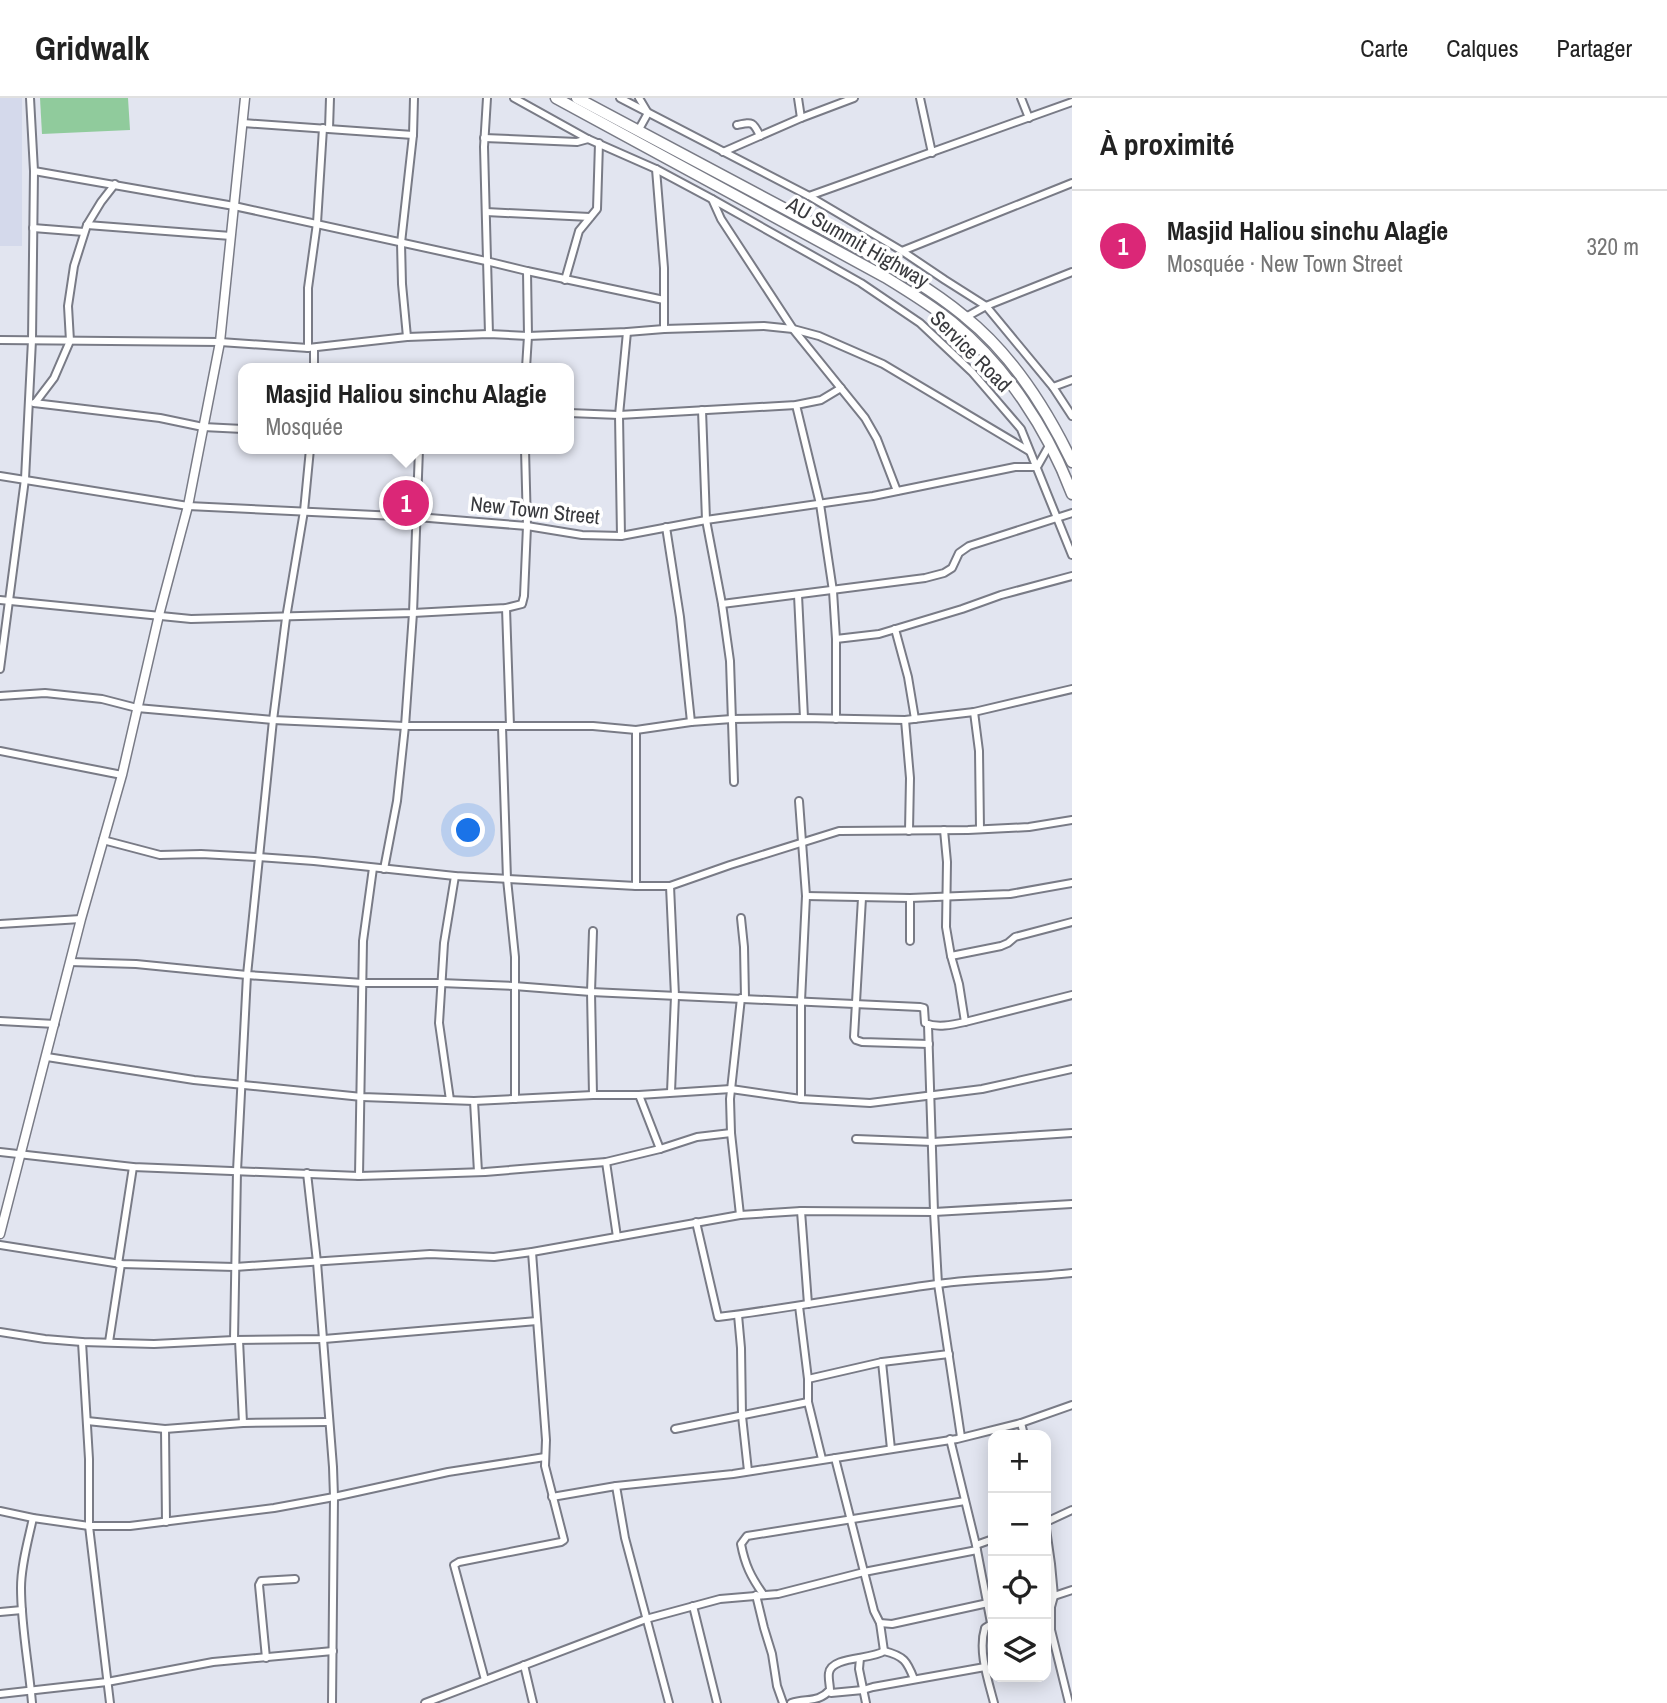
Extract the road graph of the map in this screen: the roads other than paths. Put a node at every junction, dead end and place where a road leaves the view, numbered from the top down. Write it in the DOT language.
graph roads {
  1 [pos="30,98"];
  2 [pos="245,98"];
  3 [pos="330,98"];
  4 [pos="414,98"];
  5 [pos="487,98"];
  6 [pos="514,98"];
  7 [pos="556,98"];
  8 [pos="577,98"];
  9 [pos="620,98"];
  10 [pos="639,98"];
  11 [pos="798,98"];
  12 [pos="854,98"];
  13 [pos="920,98"];
  14 [pos="1021,98"];
  15 [pos="1067,101"];
  16 [pos="648,113"];
  17 [pos="800,118"];
  18 [pos="1029,118"];
  19 [pos="243,123"];
  20 [pos="737,125"];
  21 [pos="326,129"];
  22 [pos="638,131"];
  23 [pos="413,135"];
  24 [pos="760,136"];
  25 [pos="484,138"];
  26 [pos="588,139"];
  27 [pos="599,143"];
  28 [pos="723,152"];
  29 [pos="932,153"];
  30 [pos="656,169"];
  31 [pos="34,171"];
  32 [pos="1072,183"];
  33 [pos="115,184"];
  34 [pos="809,196"];
  35 [pos="712,199"];
  36 [pos="234,206"];
  37 [pos="486,212"];
  38 [pos="590,217"];
  39 [pos="317,223"];
  40 [pos="33,228"];
  41 [pos="85,229"];
  42 [pos="231,236"];
  43 [pos="401,243"];
  44 [pos="902,251"];
  45 [pos="486,261"];
  46 [pos="527,271"];
  47 [pos="1072,272"];
  48 [pos="565,280"];
  49 [pos="663,300"];
  50 [pos="986,306"];
  51 [pos="966,317"];
  52 [pos="664,329"];
  53 [pos="793,329"];
  54 [pos="627,332"];
  55 [pos="489,334"];
  56 [pos="528,336"];
  57 [pos="407,338"];
  58 [pos="0,340"];
  59 [pos="32,340"];
  60 [pos="70,341"];
  61 [pos="220,342"];
  62 [pos="311,348"];
  63 [pos="313,363"];
  64 [pos="526,363"];
  65 [pos="1072,380"];
  66 [pos="1053,387"];
  67 [pos="841,388"];
  68 [pos="32,403"];
  69 [pos="796,405"];
  70 [pos="702,410"];
  71 [pos="574,413"];
  72 [pos="619,415"];
  73 [pos="1072,416"];
  74 [pos="203,427"];
  75 [pos="238,429"];
  76 [pos="1050,444"];
  77 [pos="1029,451"];
  78 [pos="310,454"];
  79 [pos="419,454"];
  80 [pos="525,454"];
  81 [pos="1072,462"];
  82 [pos="1037,467"];
  83 [pos="0,476"];
  84 [pos="25,479"];
  85 [pos="897,491"];
  86 [pos="1072,494"];
  87 [pos="820,504"];
  88 [pos="188,506"];
  89 [pos="304,511"];
  90 [pos="1072,513"];
  91 [pos="417,517"];
  92 [pos="1058,518"];
  93 [pos="706,520"];
  94 [pos="527,526"];
  95 [pos="666,527"];
  96 [pos="621,536"];
  97 [pos="1072,555"];
  98 [pos="1072,576"];
  99 [pos="832,591"];
  100 [pos="798,595"];
  101 [pos="0,600"];
  102 [pos="9,600"];
  103 [pos="722,604"];
  104 [pos="506,608"];
  105 [pos="413,613"];
  106 [pos="159,615"];
  107 [pos="286,618"];
  108 [pos="895,629"];
  109 [pos="836,639"];
  110 [pos="0,669"];
  111 [pos="1072,689"];
  112 [pos="0,696"];
  113 [pos="136,708"];
  114 [pos="974,712"];
  115 [pos="804,718"];
  116 [pos="732,719"];
  117 [pos="836,719"];
  118 [pos="915,719"];
  119 [pos="273,720"];
  120 [pos="905,720"];
  121 [pos="691,722"];
  122 [pos="405,726"];
  123 [pos="510,726"];
  124 [pos="502,727"];
  125 [pos="636,730"];
  126 [pos="0,751"];
  127 [pos="121,775"];
  128 [pos="734,782"];
  129 [pos="799,802"];
  130 [pos="1072,820"];
  131 [pos="944,830"];
  132 [pos="980,830"];
  133 [pos="909,831"];
  134 [pos="103,840"];
  135 [pos="803,843"];
  136 [pos="258,857"];
  137 [pos="373,868"];
  138 [pos="384,869"];
  139 [pos="455,876"];
  140 [pos="507,879"];
  141 [pos="1072,883"];
  142 [pos="636,886"];
  143 [pos="670,886"];
  144 [pos="806,896"];
  145 [pos="946,897"];
  146 [pos="862,898"];
  147 [pos="910,898"];
  148 [pos="741,918"];
  149 [pos="81,919"];
  150 [pos="1072,922"];
  151 [pos="0,924"];
  152 [pos="593,931"];
  153 [pos="910,941"];
  154 [pos="951,956"];
  155 [pos="70,962"];
  156 [pos="247,975"];
  157 [pos="363,983"];
  158 [pos="440,983"];
  159 [pos="514,986"];
  160 [pos="591,992"];
  161 [pos="1072,995"];
  162 [pos="675,996"];
  163 [pos="743,998"];
  164 [pos="801,1001"];
  165 [pos="856,1003"];
  166 [pos="0,1021"];
  167 [pos="965,1022"];
  168 [pos="55,1024"];
  169 [pos="928,1026"];
  170 [pos="929,1044"];
  171 [pos="47,1057"];
  172 [pos="1072,1069"];
  173 [pos="242,1085"];
  174 [pos="731,1089"];
  175 [pos="671,1092"];
  176 [pos="639,1094"];
  177 [pos="593,1095"];
  178 [pos="932,1096"];
  179 [pos="362,1097"];
  180 [pos="515,1099"];
  181 [pos="801,1099"];
  182 [pos="450,1100"];
  183 [pos="474,1101"];
  184 [pos="731,1133"];
  185 [pos="1072,1133"];
  186 [pos="856,1139"];
  187 [pos="933,1142"];
  188 [pos="660,1149"];
  189 [pos="0,1152"];
  190 [pos="22,1155"];
  191 [pos="606,1162"];
  192 [pos="133,1167"];
  193 [pos="237,1171"];
  194 [pos="478,1172"];
  195 [pos="307,1173"];
  196 [pos="359,1176"];
  197 [pos="1072,1204"];
  198 [pos="801,1211"];
  199 [pos="934,1212"];
  200 [pos="740,1215"];
  201 [pos="696,1222"];
  202 [pos="0,1234"];
  203 [pos="617,1237"];
  204 [pos="0,1245"];
  205 [pos="532,1252"];
  206 [pos="317,1262"];
  207 [pos="120,1264"];
  208 [pos="235,1266"];
  209 [pos="1072,1273"];
  210 [pos="938,1284"];
  211 [pos="808,1304"];
  212 [pos="799,1306"];
  213 [pos="738,1315"];
  214 [pos="537,1321"];
  215 [pos="0,1332"];
  216 [pos="324,1339"];
  217 [pos="236,1340"];
  218 [pos="82,1342"];
  219 [pos="109,1342"];
  220 [pos="949,1354"];
  221 [pos="882,1362"];
  222 [pos="807,1379"];
  223 [pos="808,1402"];
  224 [pos="1072,1405"];
  225 [pos="742,1416"];
  226 [pos="87,1421"];
  227 [pos="243,1423"];
  228 [pos="328,1423"];
  229 [pos="1021,1423"];
  230 [pos="166,1429"];
  231 [pos="675,1429"];
  232 [pos="1023,1430"];
  233 [pos="961,1437"];
  234 [pos="950,1439"];
  235 [pos="891,1449"];
  236 [pos="545,1457"];
  237 [pos="835,1458"];
  238 [pos="822,1460"];
  239 [pos="748,1471"];
  240 [pos="616,1486"];
  241 [pos="334,1496"];
  242 [pos="552,1497"];
  243 [pos="965,1501"];
  244 [pos="1072,1510"];
  245 [pos="0,1511"];
  246 [pos="33,1518"];
  247 [pos="852,1519"];
  248 [pos="1051,1520"];
  249 [pos="166,1522"];
  250 [pos="89,1526"];
  251 [pos="988,1542"];
  252 [pos="976,1548"];
  253 [pos="1050,1556"];
  254 [pos="864,1572"];
  255 [pos="295,1578"];
  256 [pos="1072,1590"];
  257 [pos="760,1595"];
  258 [pos="1054,1596"];
  259 [pos="988,1603"];
  260 [pos="1051,1603"];
  261 [pos="693,1606"];
  262 [pos="22,1610"];
  263 [pos="0,1612"];
  264 [pos="646,1619"];
  265 [pos="1050,1619"];
  266 [pos="880,1623"];
  267 [pos="988,1626"];
  268 [pos="333,1651"];
  269 [pos="884,1651"];
  270 [pos="266,1658"];
  271 [pos="860,1658"];
  272 [pos="523,1665"];
  273 [pos="985,1667"];
  274 [pos="914,1679"];
  275 [pos="485,1680"];
  276 [pos="107,1682"];
  277 [pos="31,1690"];
  278 [pos="863,1690"];
  279 [pos="831,1692"];
  280 [pos="0,1694"];
  281 [pos="444,1699"];
  282 [pos="781,1702"];
  283 [pos="32,1703"];
  284 [pos="110,1703"];
  285 [pos="332,1703"];
  286 [pos="425,1703"];
  287 [pos="533,1703"];
  288 [pos="669,1703"];
  289 [pos="717,1703"];
  290 [pos="791,1703"];
  291 [pos="834,1703"];
  292 [pos="866,1703"];
  293 [pos="994,1703"];
  294 [pos="1069,1703"];
  1 -- 31 [label="street"];
  2 -- 19 [label="street"];
  3 -- 21 [label="street"];
  4 -- 23 [label="street"];
  5 -- 25 [label="street"];
  6 -- 26 [label="street, Service Road"];
  7 -- 76 [label="main road, AU Summit Highway"];
  8 -- 22 [label="main road, AU Summit Highway"];
  9 -- 16 [label="street, Service Road"];
  10 -- 16 [label="street"];
  11 -- 17 [label="street"];
  12 -- 17 [label="street"];
  13 -- 29 [label="street"];
  14 -- 18 [label="street"];
  15 -- 18 [label="street"];
  16 -- 22 [label="street"];
  16 -- 28 [label="street, Service Road"];
  17 -- 24 [label="street"];
  18 -- 29 [label="street"];
  19 -- 21 [label="street"];
  19 -- 36 [label="street"];
  20 -- 24 [label="street"];
  21 -- 23 [label="street"];
  21 -- 39 [label="street"];
  22 -- 51 [label="main road, AU Summit Highway"];
  23 -- 43 [label="street"];
  24 -- 28 [label="street"];
  25 -- 26 [label="street"];
  25 -- 37 [label="street"];
  26 -- 27 [label="street, Service Road"];
  27 -- 30 [label="street, Service Road"];
  27 -- 38 [label="street"];
  28 -- 34 [label="street, Service Road"];
  29 -- 34 [label="street"];
  30 -- 35 [label="street, Service Road"];
  30 -- 49 [label="street"];
  31 -- 33 [label="street"];
  31 -- 40 [label="street"];
  32 -- 44 [label="street"];
  33 -- 36 [label="street"];
  33 -- 41 [label="street"];
  34 -- 44 [label="street, Service Road"];
  35 -- 53 [label="street"];
  35 -- 77 [label="street, Service Road"];
  36 -- 39 [label="street"];
  36 -- 42 [label="street"];
  37 -- 38 [label="street"];
  37 -- 45 [label="street"];
  38 -- 48 [label="street"];
  39 -- 43 [label="street"];
  39 -- 62 [label="street"];
  40 -- 41 [label="street"];
  40 -- 59 [label="street"];
  41 -- 42 [label="street"];
  41 -- 60 [label="street"];
  42 -- 61 [label="street"];
  43 -- 45 [label="street"];
  43 -- 57 [label="street"];
  44 -- 50 [label="street, Service Road"];
  45 -- 46 [label="street"];
  45 -- 55 [label="street"];
  46 -- 48 [label="street"];
  46 -- 56 [label="street"];
  47 -- 50 [label="street"];
  48 -- 49 [label="street"];
  49 -- 52 [label="street"];
  50 -- 51 [label="street"];
  50 -- 66 [label="street, Service Road"];
  51 -- 81 [label="main road, AU Summit Highway"];
  52 -- 53 [label="street"];
  52 -- 54 [label="street"];
  53 -- 67 [label="street"];
  53 -- 77 [label="street"];
  54 -- 56 [label="street"];
  54 -- 72 [label="street"];
  55 -- 56 [label="street"];
  55 -- 57 [label="street"];
  56 -- 64 [label="street"];
  57 -- 62 [label="street"];
  58 -- 59 [label="street"];
  59 -- 60 [label="street"];
  59 -- 68 [label="street"];
  60 -- 61 [label="street"];
  60 -- 68 [label="street"];
  61 -- 62 [label="street"];
  61 -- 74 [label="street"];
  62 -- 63 [label="street"];
  65 -- 66 [label="street"];
  66 -- 73 [label="street, Service Road"];
  67 -- 69 [label="street"];
  67 -- 85 [label="street"];
  68 -- 74 [label="street"];
  68 -- 84 [label="street"];
  69 -- 70 [label="street"];
  69 -- 87 [label="street"];
  70 -- 72 [label="street"];
  70 -- 93 [label="street"];
  71 -- 72 [label="street"];
  72 -- 96 [label="street"];
  74 -- 75 [label="street"];
  74 -- 88 [label="street"];
  76 -- 82 [label="street"];
  76 -- 86 [label="main road, AU Summit Highway"];
  77 -- 82 [label="street, Service Road"];
  78 -- 89 [label="street"];
  79 -- 91 [label="street"];
  80 -- 94 [label="street"];
  82 -- 85 [label="street, New Town Street"];
  82 -- 92 [label="street, Service Road"];
  83 -- 84 [label="street, New Town Street"];
  84 -- 88 [label="street, New Town Street"];
  84 -- 102 [label="street"];
  85 -- 87 [label="street, New Town Street"];
  87 -- 93 [label="street, New Town Street"];
  87 -- 99 [label="street"];
  88 -- 89 [label="street, New Town Street"];
  88 -- 106 [label="street"];
  89 -- 91 [label="street, New Town Street"];
  89 -- 107 [label="street"];
  90 -- 92 [label="street"];
  91 -- 94 [label="street, New Town Street"];
  91 -- 105 [label="street"];
  92 -- 97 [label="street, Service Road"];
  92 -- 99 [label="street"];
  93 -- 95 [label="street, New Town Street"];
  93 -- 103 [label="street"];
  94 -- 96 [label="street, New Town Street"];
  94 -- 104 [label="street"];
  95 -- 96 [label="street, New Town Street"];
  95 -- 121 [label="street"];
  98 -- 108 [label="street"];
  99 -- 100 [label="street"];
  99 -- 109 [label="street"];
  100 -- 103 [label="street"];
  100 -- 115 [label="street"];
  101 -- 102 [label="street"];
  102 -- 106 [label="street"];
  102 -- 110 [label="street"];
  103 -- 116 [label="street"];
  104 -- 105 [label="street"];
  104 -- 123 [label="street"];
  105 -- 107 [label="street"];
  105 -- 122 [label="street"];
  106 -- 107 [label="street"];
  106 -- 113 [label="street"];
  107 -- 119 [label="street"];
  108 -- 109 [label="street"];
  108 -- 118 [label="street"];
  109 -- 117 [label="street"];
  111 -- 114 [label="street"];
  112 -- 113 [label="street"];
  113 -- 119 [label="street"];
  113 -- 127 [label="street"];
  114 -- 118 [label="street"];
  114 -- 132 [label="street"];
  115 -- 116 [label="street"];
  115 -- 117 [label="street"];
  116 -- 121 [label="street"];
  116 -- 128 [label="street"];
  117 -- 120 [label="street"];
  118 -- 120 [label="street"];
  119 -- 122 [label="street"];
  119 -- 136 [label="street"];
  120 -- 133 [label="street"];
  121 -- 125 [label="street"];
  122 -- 124 [label="street"];
  122 -- 138 [label="street"];
  123 -- 124 [label="street"];
  123 -- 125 [label="street"];
  124 -- 140 [label="street"];
  125 -- 142 [label="street"];
  126 -- 127 [label="street"];
  127 -- 134 [label="street"];
  129 -- 135 [label="street"];
  130 -- 132 [label="street"];
  131 -- 132 [label="street"];
  131 -- 133 [label="street"];
  131 -- 145 [label="street"];
  133 -- 135 [label="street"];
  134 -- 136 [label="street"];
  134 -- 149 [label="street"];
  135 -- 143 [label="street"];
  135 -- 144 [label="street"];
  136 -- 137 [label="street"];
  136 -- 156 [label="street"];
  137 -- 138 [label="street"];
  137 -- 157 [label="street"];
  138 -- 139 [label="street"];
  139 -- 140 [label="street"];
  139 -- 158 [label="street"];
  140 -- 142 [label="street"];
  140 -- 159 [label="street"];
  141 -- 145 [label="street"];
  142 -- 143 [label="street"];
  143 -- 162 [label="street"];
  144 -- 146 [label="street"];
  144 -- 164 [label="street"];
  145 -- 147 [label="street"];
  145 -- 154 [label="street"];
  146 -- 147 [label="street"];
  146 -- 165 [label="street"];
  147 -- 153 [label="street"];
  148 -- 163 [label="street"];
  149 -- 151 [label="street"];
  149 -- 155 [label="street"];
  150 -- 154 [label="street"];
  152 -- 160 [label="street"];
  154 -- 167 [label="street"];
  155 -- 156 [label="street"];
  155 -- 168 [label="street"];
  156 -- 157 [label="street"];
  156 -- 173 [label="street"];
  157 -- 158 [label="street"];
  157 -- 179 [label="street"];
  158 -- 159 [label="street"];
  158 -- 182 [label="street"];
  159 -- 160 [label="street"];
  159 -- 180 [label="street"];
  160 -- 162 [label="street"];
  160 -- 177 [label="street"];
  161 -- 167 [label="street"];
  162 -- 163 [label="street"];
  162 -- 175 [label="street"];
  163 -- 164 [label="street"];
  163 -- 174 [label="street"];
  164 -- 165 [label="street"];
  164 -- 181 [label="street"];
  165 -- 169 [label="street"];
  165 -- 170 [label="street"];
  166 -- 168 [label="street"];
  167 -- 169 [label="street"];
  168 -- 171 [label="street"];
  169 -- 170 [label="street"];
  170 -- 178 [label="street"];
  171 -- 173 [label="street"];
  171 -- 190 [label="street"];
  172 -- 178 [label="street"];
  173 -- 179 [label="street"];
  173 -- 193 [label="street"];
  174 -- 175 [label="street"];
  174 -- 181 [label="street"];
  174 -- 184 [label="street"];
  175 -- 176 [label="street"];
  176 -- 177 [label="street"];
  176 -- 188 [label="street"];
  177 -- 180 [label="street"];
  178 -- 181 [label="street"];
  178 -- 187 [label="street"];
  179 -- 182 [label="street"];
  179 -- 196 [label="street"];
  180 -- 183 [label="street"];
  182 -- 183 [label="street"];
  183 -- 194 [label="street"];
  184 -- 188 [label="street"];
  184 -- 200 [label="street"];
  185 -- 187 [label="street"];
  186 -- 187 [label="street"];
  187 -- 199 [label="street"];
  188 -- 191 [label="street"];
  189 -- 190 [label="street"];
  190 -- 192 [label="street"];
  190 -- 202 [label="street"];
  191 -- 194 [label="street"];
  191 -- 203 [label="street"];
  192 -- 193 [label="street"];
  192 -- 207 [label="street"];
  193 -- 195 [label="street"];
  193 -- 208 [label="street"];
  194 -- 196 [label="street"];
  195 -- 196 [label="street"];
  195 -- 206 [label="street"];
  197 -- 199 [label="street"];
  198 -- 199 [label="street"];
  198 -- 200 [label="street"];
  198 -- 211 [label="street"];
  199 -- 210 [label="street"];
  200 -- 201 [label="street"];
  201 -- 203 [label="street"];
  201 -- 213 [label="street"];
  203 -- 205 [label="street"];
  204 -- 207 [label="street"];
  205 -- 206 [label="street"];
  205 -- 214 [label="street"];
  206 -- 208 [label="street"];
  206 -- 216 [label="street"];
  207 -- 208 [label="street"];
  207 -- 219 [label="street"];
  208 -- 217 [label="street"];
  209 -- 210 [label="street"];
  210 -- 211 [label="street"];
  210 -- 220 [label="street"];
  211 -- 212 [label="street"];
  212 -- 213 [label="street"];
  212 -- 222 [label="street"];
  213 -- 225 [label="street"];
  214 -- 216 [label="street"];
  214 -- 236 [label="street"];
  215 -- 218 [label="street"];
  216 -- 217 [label="street"];
  216 -- 228 [label="street"];
  217 -- 219 [label="street"];
  217 -- 227 [label="street"];
  218 -- 219 [label="street"];
  218 -- 226 [label="street"];
  220 -- 221 [label="street"];
  220 -- 233 [label="street"];
  221 -- 222 [label="street"];
  221 -- 235 [label="street"];
  222 -- 223 [label="street"];
  223 -- 225 [label="street"];
  223 -- 238 [label="street"];
  224 -- 229 [label="street"];
  225 -- 231 [label="street"];
  225 -- 239 [label="street"];
  226 -- 230 [label="street"];
  226 -- 250 [label="street"];
  227 -- 228 [label="street"];
  227 -- 230 [label="street"];
  228 -- 241 [label="street"];
  229 -- 232 [label="street"];
  229 -- 233 [label="street"];
  230 -- 249 [label="street"];
  233 -- 234 [label="street"];
  234 -- 235 [label="street"];
  234 -- 243 [label="street"];
  235 -- 237 [label="street"];
  236 -- 241 [label="street"];
  236 -- 242 [label="street"];
  237 -- 238 [label="street"];
  237 -- 247 [label="street"];
  238 -- 239 [label="street"];
  239 -- 240 [label="street"];
  240 -- 242 [label="street"];
  240 -- 264 [label="street"];
  241 -- 249 [label="street"];
  241 -- 268 [label="street"];
  242 -- 275 [label="street"];
  243 -- 247 [label="street"];
  243 -- 252 [label="street"];
  244 -- 248 [label="street"];
  245 -- 246 [label="street"];
  246 -- 250 [label="street"];
  246 -- 262 [label="street"];
  247 -- 254 [label="street"];
  247 -- 257 [label="street"];
  249 -- 250 [label="street"];
  250 -- 276 [label="street"];
  251 -- 252 [label="street"];
  252 -- 254 [label="street"];
  252 -- 259 [label="street"];
  253 -- 258 [label="street"];
  254 -- 257 [label="street"];
  254 -- 266 [label="street"];
  255 -- 270 [label="street"];
  256 -- 258 [label="street"];
  257 -- 261 [label="street"];
  257 -- 282 [label="street"];
  258 -- 260 [label="street"];
  259 -- 266 [label="street"];
  261 -- 264 [label="street"];
  261 -- 289 [label="street"];
  262 -- 263 [label="street"];
  262 -- 277 [label="street"];
  264 -- 272 [label="street"];
  264 -- 288 [label="street"];
  265 -- 294 [label="street"];
  266 -- 269 [label="street"];
  267 -- 273 [label="street"];
  268 -- 270 [label="street"];
  268 -- 285 [label="street"];
  269 -- 271 [label="street"];
  269 -- 274 [label="street"];
  270 -- 276 [label="street"];
  271 -- 278 [label="street"];
  271 -- 279 [label="street"];
  272 -- 275 [label="street"];
  272 -- 287 [label="street"];
  273 -- 274 [label="street"];
  273 -- 293 [label="street"];
  274 -- 278 [label="street"];
  275 -- 281 [label="street"];
  276 -- 277 [label="street"];
  276 -- 284 [label="street"];
  277 -- 280 [label="street"];
  277 -- 283 [label="street"];
  278 -- 279 [label="street"];
  278 -- 292 [label="street"];
  279 -- 290 [label="street"];
  279 -- 291 [label="street"];
  281 -- 286 [label="street"];
}
